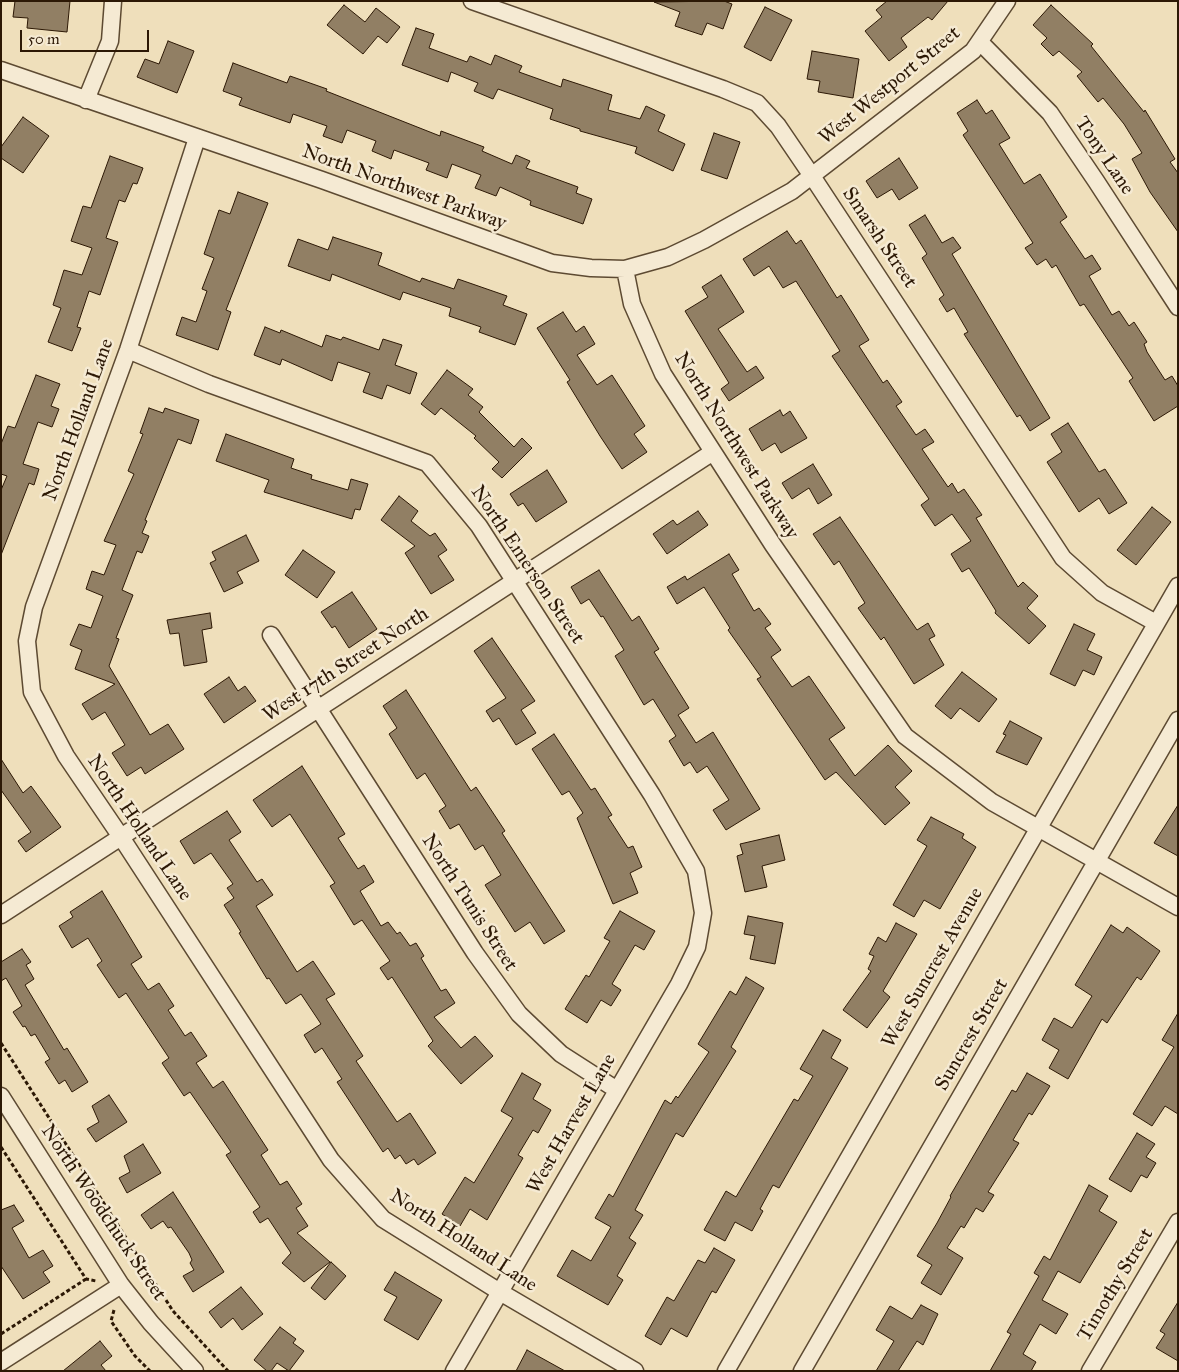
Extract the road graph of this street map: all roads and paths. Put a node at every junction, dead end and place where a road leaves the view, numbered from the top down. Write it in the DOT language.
graph roads {
  1 [pos="113,1"];
  2 [pos="472,1"];
  3 [pos="1007,1"];
  4 [pos="980,42"];
  5 [pos="1,70"];
  6 [pos="86,100"];
  7 [pos="197,138"];
  8 [pos="812,176"];
  9 [pos="625,269"];
  10 [pos="1178,307"];
  11 [pos="128,350"];
  12 [pos="713,452"];
  13 [pos="515,581"];
  14 [pos="1178,586"];
  15 [pos="1156,623"];
  16 [pos="271,635"];
  17 [pos="318,708"];
  18 [pos="1178,720"];
  19 [pos="1038,828"];
  20 [pos="121,837"];
  21 [pos="1097,861"];
  22 [pos="700,892"];
  23 [pos="1178,907"];
  24 [pos="1,915"];
  25 [pos="1,1043"];
  26 [pos="617,1090"];
  27 [pos="1,1096"];
  28 [pos="1,1147"];
  29 [pos="1178,1222"];
  30 [pos="86,1279"];
  31 [pos="121,1285"];
  32 [pos="500,1292"];
  33 [pos="105,1295"];
  34 [pos="1,1334"];
  35 [pos="1,1362"];
  36 [pos="150,1371"];
  37 [pos="195,1371"];
  38 [pos="228,1371"];
  39 [pos="454,1371"];
  40 [pos="635,1371"];
  41 [pos="726,1371"];
  42 [pos="802,1371"];
  43 [pos="1090,1371"];
  1 -- 6 [label="street"];
  2 -- 8 [label="street, Smarsh Street"];
  3 -- 4 [label="street, West Westport Street"];
  4 -- 8 [label="street, West Westport Street"];
  4 -- 10 [label="street, Tony Lane"];
  5 -- 6 [label="street, North Northwest Parkway"];
  6 -- 7 [label="street, North Northwest Parkway"];
  7 -- 9 [label="street, North Northwest Parkway"];
  7 -- 11 [label="street, North Holland Lane"];
  8 -- 9 [label="street, West Westport Street"];
  8 -- 15 [label="street, Smarsh Street"];
  9 -- 12 [label="street, North Northwest Parkway"];
  11 -- 13 [label="street, North Emerson Street"];
  11 -- 20 [label="street, North Holland Lane"];
  12 -- 13 [label="street, West 17th Street North"];
  12 -- 19 [label="street, North Northwest Parkway"];
  13 -- 17 [label="street, West 17th Street North"];
  13 -- 22 [label="street, North Emerson Street"];
  14 -- 15 [label="street, West Suncrest Avenue"];
  15 -- 19 [label="street, West Suncrest Avenue"];
  16 -- 17 [label="street, North Tunis Street"];
  17 -- 20 [label="street, West 17th Street North"];
  17 -- 26 [label="street, North Tunis Street"];
  18 -- 21 [label="street, Suncrest Street"];
  19 -- 21 [label="street, North Northwest Parkway"];
  19 -- 41 [label="street, West Suncrest Avenue"];
  20 -- 24 [label="street, West 17th Street North"];
  20 -- 32 [label="street, North Holland Lane"];
  21 -- 23 [label="street, North Northwest Parkway"];
  21 -- 42 [label="street, Suncrest Street"];
  22 -- 26 [label="street, West Harvest Lane"];
  25 -- 38 [label="path"];
  26 -- 32 [label="street, West Harvest Lane"];
  27 -- 31 [label="street, North Woodchuck Street"];
  28 -- 30 [label="path"];
  29 -- 43 [label="street, Timothy Street"];
  30 -- 33 [label="path"];
  30 -- 34 [label="path"];
  31 -- 33 [label="street"];
  31 -- 37 [label="street, North Woodchuck Street"];
  32 -- 39 [label="street, West Harvest Lane"];
  32 -- 40 [label="street, North Holland Lane"];
  33 -- 35 [label="street"];
  33 -- 36 [label="path"];
}
